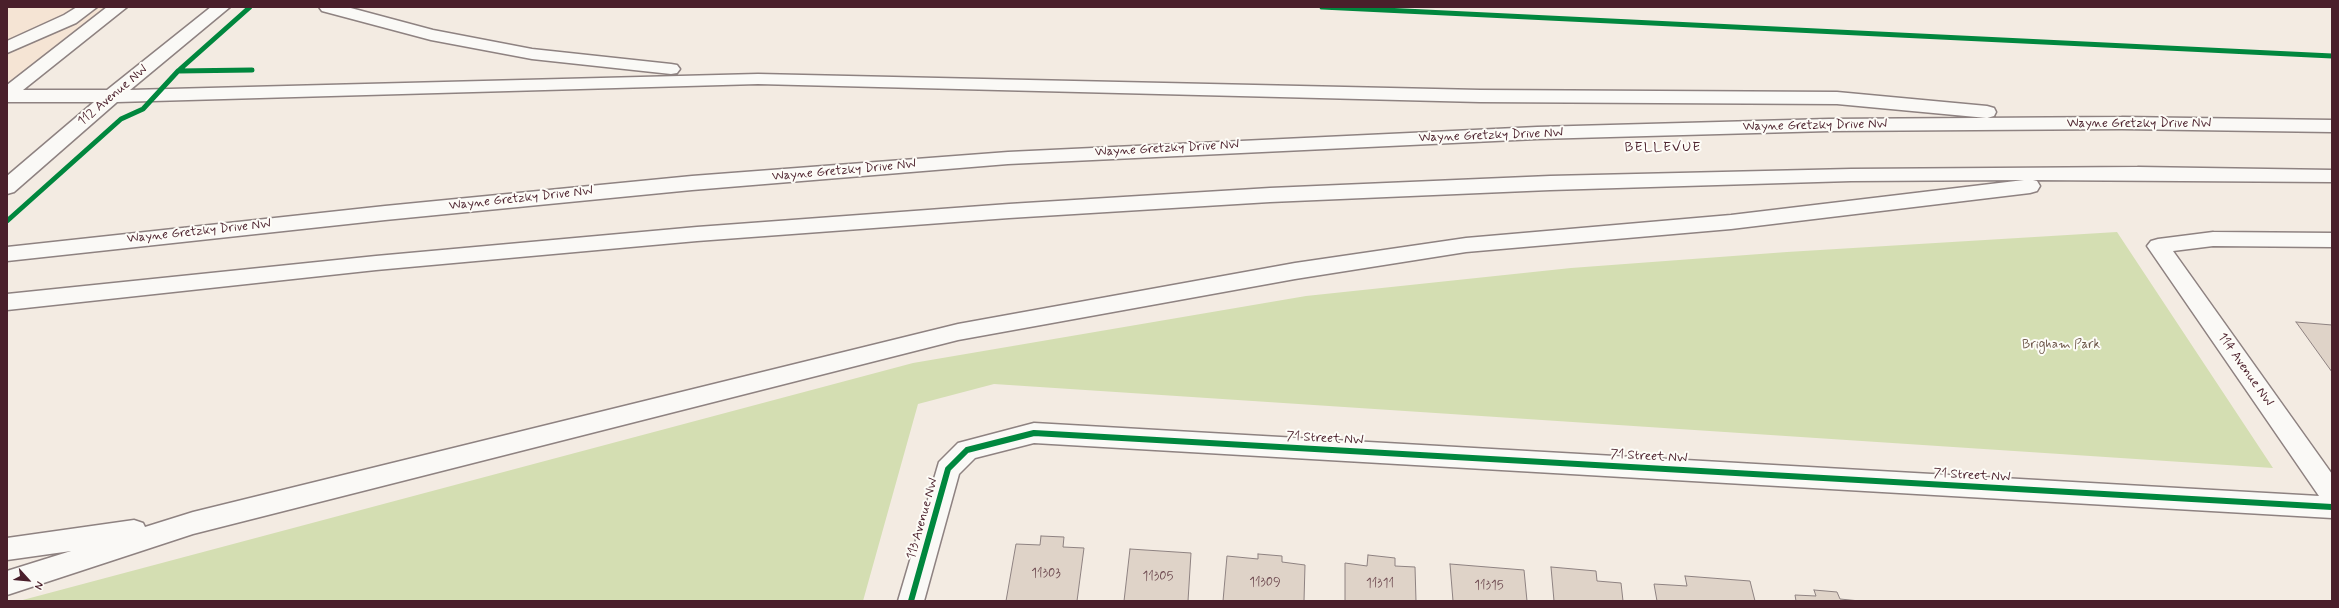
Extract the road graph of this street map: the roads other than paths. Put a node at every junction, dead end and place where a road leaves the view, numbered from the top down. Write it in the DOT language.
graph roads {
  1 [pos="88,7"];
  2 [pos="118,7"];
  3 [pos="221,7"];
  4 [pos="328,7"];
  5 [pos="7,48"];
  6 [pos="758,79"];
  7 [pos="7,95"];
  8 [pos="113,95"];
  9 [pos="2122,123"];
  10 [pos="2332,126"];
  11 [pos="2138,173"];
  12 [pos="2332,176"];
  13 [pos="7,187"];
  14 [pos="2332,240"];
  15 [pos="7,254"];
  16 [pos="7,302"];
  17 [pos="966,450"];
  18 [pos="2332,494"];
  19 [pos="2332,507"];
  20 [pos="193,523"];
  21 [pos="7,549"];
  22 [pos="7,583"];
  23 [pos="911,601"];
  1 -- 5 [label="main road"];
  2 -- 7 [label="main road"];
  3 -- 8 [label="main road, 112 Avenue NW"];
  4 -- 6 [label="main road"];
  6 -- 8 [label="main road"];
  6 -- 9 [label="main road"];
  7 -- 8 [label="main road"];
  8 -- 13 [label="main road, 112 Avenue NW"];
  9 -- 10 [label="main road, Wayne Gretzky Drive NW"];
  9 -- 15 [label="main road, Wayne Gretzky Drive NW"];
  11 -- 12 [label="main road"];
  11 -- 16 [label="main road"];
  11 -- 20 [label="main road"];
  14 -- 18 [label="main road, 114 Avenue NW"];
  17 -- 19 [label="main road, 71 Street NW"];
  17 -- 23 [label="main road, 113 Avenue NW"];
  20 -- 21 [label="main road"];
  20 -- 22 [label="main road"];
}
